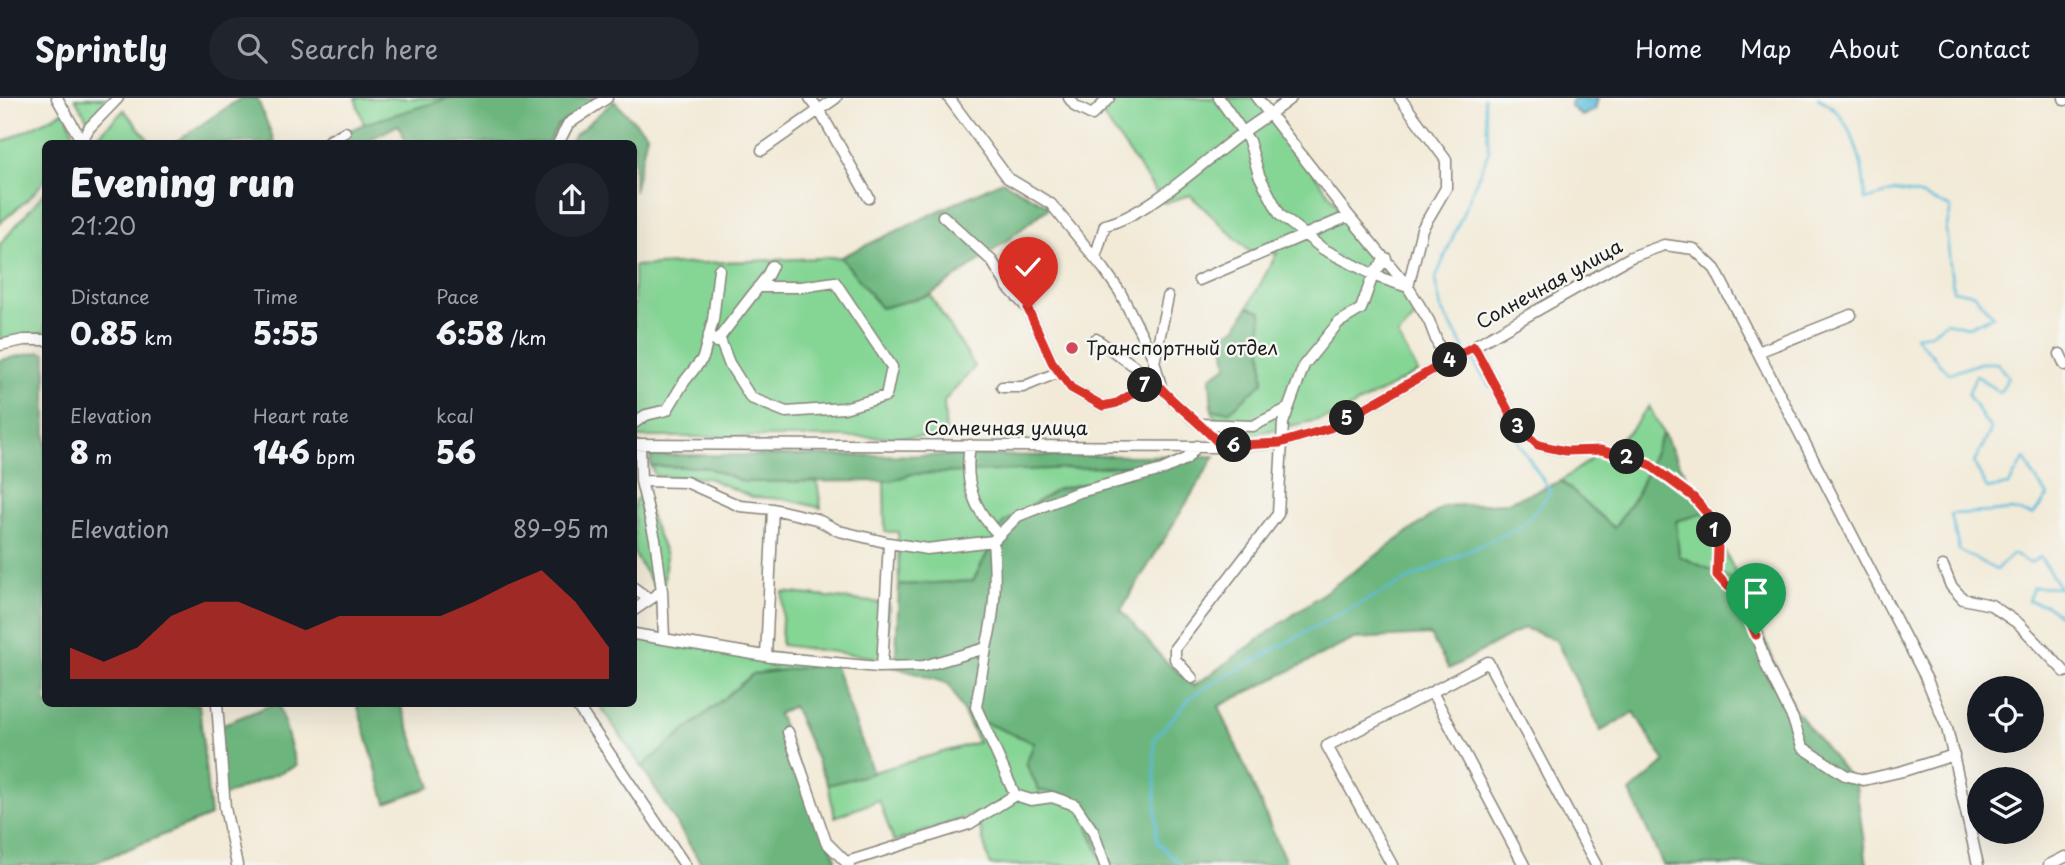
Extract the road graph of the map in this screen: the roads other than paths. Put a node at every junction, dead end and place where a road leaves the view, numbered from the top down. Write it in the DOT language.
graph roads {
  1 [pos="57,98"];
  2 [pos="118,98"];
  3 [pos="607,98"];
  4 [pos="810,98"];
  5 [pos="836,98"];
  6 [pos="949,98"];
  7 [pos="1069,98"];
  8 [pos="1109,98"];
  9 [pos="1219,98"];
  10 [pos="1257,98"];
  11 [pos="1291,98"];
  12 [pos="1401,98"];
  13 [pos="819,110"];
  14 [pos="1271,114"];
  15 [pos="345,132"];
  16 [pos="1242,133"];
  17 [pos="79,140"];
  18 [pos="81,140"];
  19 [pos="331,140"];
  20 [pos="560,140"];
  21 [pos="762,150"];
  22 [pos="869,198"];
  23 [pos="943,216"];
  24 [pos="1349,216"];
  25 [pos="1306,235"];
  26 [pos="1095,258"];
  27 [pos="1386,258"];
  28 [pos="772,266"];
  29 [pos="719,269"];
  30 [pos="1373,275"];
  31 [pos="1199,281"];
  32 [pos="1408,286"];
  33 [pos="758,288"];
  34 [pos="1168,297"];
  35 [pos="1851,315"];
  36 [pos="719,337"];
  37 [pos="1096,338"];
  38 [pos="42,340"];
  39 [pos="0,345"];
  40 [pos="1474,346"];
  41 [pos="1758,352"];
  42 [pos="2060,354"];
  43 [pos="703,358"];
  44 [pos="1154,363"];
  45 [pos="1445,363"];
  46 [pos="2065,365"];
  47 [pos="1059,372"];
  48 [pos="1154,380"];
  49 [pos="1002,387"];
  50 [pos="1162,390"];
  51 [pos="1287,409"];
  52 [pos="637,421"];
  53 [pos="1199,424"];
  54 [pos="1280,443"];
  55 [pos="637,444"];
  56 [pos="970,445"];
  57 [pos="1197,446"];
  58 [pos="1221,446"];
  59 [pos="640,481"];
  60 [pos="773,509"];
  61 [pos="996,538"];
  62 [pos="889,543"];
  63 [pos="1943,566"];
  64 [pos="637,590"];
  65 [pos="662,591"];
  66 [pos="649,599"];
  67 [pos="637,608"];
  68 [pos="637,634"];
  69 [pos="664,638"];
  70 [pos="986,648"];
  71 [pos="766,656"];
  72 [pos="883,667"];
  73 [pos="2065,672"];
  74 [pos="1192,678"];
  75 [pos="1432,692"];
  76 [pos="217,707"];
  77 [pos="578,707"];
  78 [pos="788,732"];
  79 [pos="1954,755"];
  80 [pos="1015,794"];
  81 [pos="2065,857"];
  82 [pos="848,864"];
  83 [pos="237,865"];
  84 [pos="685,865"];
  85 [pos="1105,865"];
  86 [pos="1392,865"];
  87 [pos="1524,865"];
  88 [pos="1595,865"];
  89 [pos="1978,865"];
  90 [pos="2049,865"];
  1 -- 17 [label="street"];
  2 -- 18 [label="street"];
  3 -- 20 [label="street"];
  4 -- 13 [label="street"];
  5 -- 13 [label="street"];
  6 -- 26 [label="street"];
  7 -- 8 [label="street"];
  9 -- 16 [label="street"];
  10 -- 14 [label="street"];
  11 -- 14 [label="street"];
  12 -- 32 [label="street"];
  13 -- 21 [label="street"];
  13 -- 22 [label="street"];
  14 -- 16 [label="street"];
  14 -- 24 [label="street"];
  15 -- 19 [label="street"];
  16 -- 25 [label="street"];
  16 -- 26 [label="street"];
  23 -- 47 [label="street"];
  24 -- 25 [label="street"];
  24 -- 27 [label="street"];
  25 -- 30 [label="street"];
  25 -- 31 [label="street"];
  26 -- 44 [label="street"];
  27 -- 30 [label="street"];
  27 -- 32 [label="street"];
  28 -- 33 [label="street"];
  29 -- 43 [label="street"];
  30 -- 32 [label="street"];
  30 -- 51 [label="street"];
  32 -- 45 [label="street"];
  33 -- 36 [label="street"];
  33 -- 36 [label="street"];
  34 -- 44 [label="street"];
  35 -- 41 [label="street"];
  36 -- 43 [label="street"];
  37 -- 48 [label="street"];
  38 -- 39 [label="street"];
  40 -- 41 [label="street, Солнечная улица"];
  40 -- 45 [label="street, Солнечная улица"];
  40 -- 79 [label="street"];
  41 -- 79 [label="street, Солнечная улица"];
  42 -- 46 [label="street"];
  43 -- 52 [label="street"];
  44 -- 50 [label="street"];
  45 -- 54 [label="street, Солнечная улица"];
  47 -- 48 [label="street"];
  47 -- 49 [label="street"];
  48 -- 50 [label="street"];
  50 -- 53 [label="street"];
  51 -- 53 [label="street"];
  51 -- 54 [label="street"];
  53 -- 58 [label="street"];
  54 -- 58 [label="street, Солнечная улица"];
  54 -- 74 [label="street"];
  55 -- 56 [label="street, Солнечная улица"];
  55 -- 59 [label="street"];
  56 -- 57 [label="street, Солнечная улица"];
  56 -- 61 [label="street"];
  57 -- 58 [label="street, Солнечная улица"];
  57 -- 61 [label="street"];
  59 -- 60 [label="street"];
  59 -- 65 [label="street"];
  60 -- 62 [label="street"];
  60 -- 71 [label="street"];
  61 -- 62 [label="street"];
  61 -- 70 [label="street"];
  62 -- 72 [label="street"];
  63 -- 73 [label="street"];
  64 -- 66 [label="street"];
  65 -- 66 [label="street"];
  65 -- 69 [label="street"];
  66 -- 67 [label="street"];
  68 -- 69 [label="street"];
  69 -- 71 [label="street"];
  70 -- 72 [label="street"];
  70 -- 80 [label="street"];
  71 -- 72 [label="street"];
  75 -- 86 [label="street"];
  75 -- 87 [label="street"];
  75 -- 88 [label="street"];
  76 -- 83 [label="street"];
  77 -- 84 [label="street"];
  78 -- 82 [label="street"];
  79 -- 89 [label="street, Солнечная улица"];
  80 -- 82 [label="street"];
  80 -- 85 [label="street"];
  81 -- 90 [label="street"];
}
